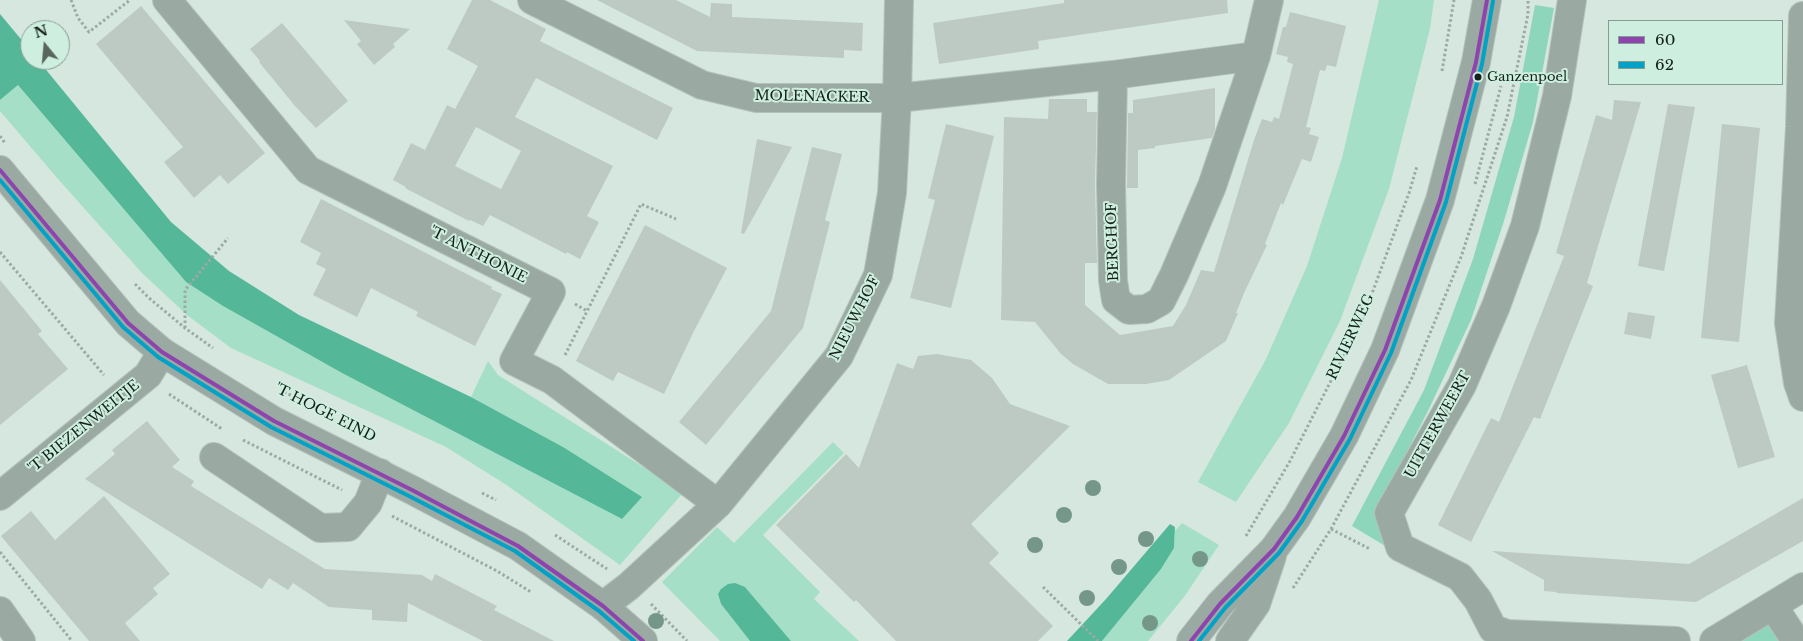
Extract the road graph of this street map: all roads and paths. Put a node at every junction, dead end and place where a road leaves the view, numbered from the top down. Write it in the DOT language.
graph roads {
  1 [pos="71,0"];
  2 [pos="130,0"];
  3 [pos="167,0"];
  4 [pos="532,0"];
  5 [pos="899,0"];
  6 [pos="1269,0"];
  7 [pos="1454,0"];
  8 [pos="1487,0"];
  9 [pos="1572,0"];
  10 [pos="1803,16"];
  11 [pos="1256,56"];
  12 [pos="1113,75"];
  13 [pos="1442,75"];
  14 [pos="897,98"];
  15 [pos="0,136"];
  16 [pos="5,159"];
  17 [pos="1419,160"];
  18 [pos="676,220"];
  19 [pos="228,238"];
  20 [pos="0,252"];
  21 [pos="129,278"];
  22 [pos="185,328"];
  23 [pos="215,349"];
  24 [pos="162,352"];
  25 [pos="552,380"];
  26 [pos="282,391"];
  27 [pos="122,396"];
  28 [pos="1803,397"];
  29 [pos="308,404"];
  30 [pos="240,438"];
  31 [pos="214,457"];
  32 [pos="380,473"];
  33 [pos="476,490"];
  34 [pos="0,496"];
  35 [pos="368,503"];
  36 [pos="500,503"];
  37 [pos="718,504"];
  38 [pos="1331,529"];
  39 [pos="552,533"];
  40 [pos="1241,544"];
  41 [pos="1400,547"];
  42 [pos="1274,550"];
  43 [pos="0,552"];
  44 [pos="629,586"];
  45 [pos="1803,587"];
  46 [pos="1043,588"];
  47 [pos="537,596"];
  48 [pos="603,606"];
  49 [pos="1773,606"];
  50 [pos="0,611"];
  51 [pos="21,641"];
  52 [pos="72,641"];
  53 [pos="643,641"];
  54 [pos="687,641"];
  55 [pos="1098,641"];
  56 [pos="1190,641"];
  57 [pos="1230,641"];
  58 [pos="1676,641"];
  59 [pos="1714,641"];
  60 [pos="1796,641"];
  1 -- 2 [label="path"];
  3 -- 25 [label="street, 'T ANTHONIE"];
  4 -- 14 [label="street, MOLENACKER"];
  5 -- 14 [label="street, NIEUWHOF"];
  6 -- 11 [label="street, BERGHOF"];
  7 -- 13 [label="path"];
  8 -- 42 [label="street"];
  9 -- 41 [label="street, UITTERWEERT"];
  10 -- 28 [label="street"];
  11 -- 12 [label="street"];
  11 -- 12 [label="street, BERGHOF"];
  12 -- 14 [label="street, MOLENACKER"];
  14 -- 37 [label="street, NIEUWHOF"];
  15 -- 16 [label="path"];
  16 -- 24 [label="street, 'T HOGE EIND"];
  17 -- 40 [label="path, RIVIERWEG"];
  18 -- 25 [label="path"];
  19 -- 22 [label="path"];
  20 -- 27 [label="path"];
  21 -- 22 [label="path"];
  22 -- 23 [label="path"];
  24 -- 27 [label="street, 'T BIEZENWEITJE"];
  24 -- 32 [label="street, 'T HOGE EIND"];
  25 -- 37 [label="street, 'T ANTHONIE"];
  26 -- 29 [label="path, 'T HOGE EIND"];
  27 -- 34 [label="street, 'T BIEZENWEITJE"];
  30 -- 35 [label="path"];
  31 -- 35 [label="street"];
  32 -- 35 [label="street"];
  32 -- 48 [label="street, 'T HOGE EIND"];
  33 -- 36 [label="path"];
  35 -- 47 [label="path"];
  37 -- 44 [label="street, NIEUWHOF"];
  38 -- 41 [label="path"];
  39 -- 44 [label="path"];
  41 -- 58 [label="street"];
  42 -- 56 [label="street"];
  42 -- 57 [label="street"];
  43 -- 52 [label="path"];
  44 -- 48 [label="street, NIEUWHOF"];
  44 -- 54 [label="path"];
  45 -- 49 [label="street"];
  46 -- 55 [label="path"];
  48 -- 53 [label="street, 'T HOGE EIND"];
  49 -- 59 [label="street"];
  49 -- 60 [label="street"];
  50 -- 51 [label="street"];
}
